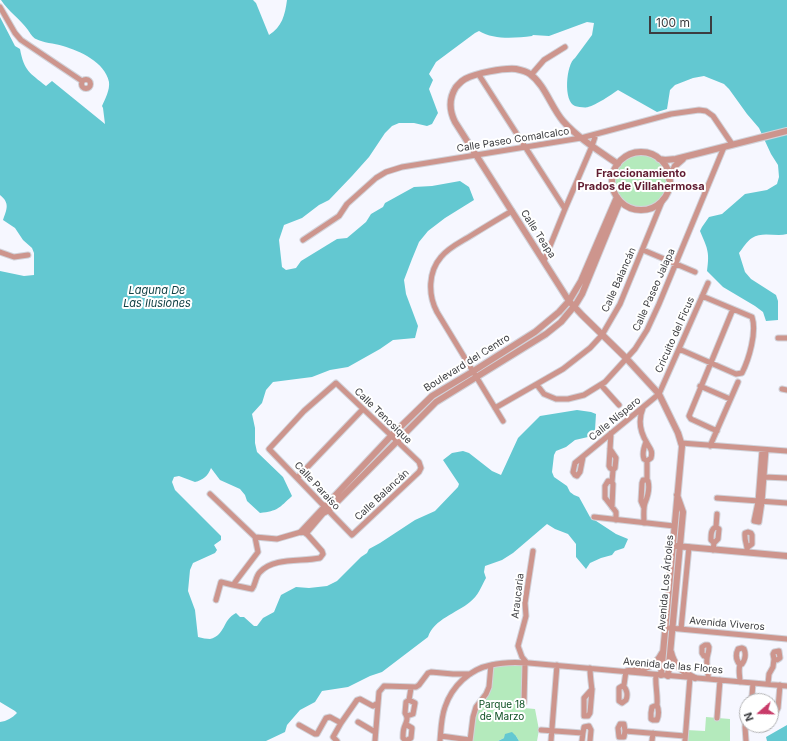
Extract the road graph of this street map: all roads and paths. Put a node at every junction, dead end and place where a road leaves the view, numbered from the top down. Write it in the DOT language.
graph roads {
  1 [pos="0,7"];
  2 [pos="565,47"];
  3 [pos="479,75"];
  4 [pos="531,75"];
  5 [pos="82,81"];
  6 [pos="787,131"];
  7 [pos="596,134"];
  8 [pos="581,138"];
  9 [pos="732,144"];
  10 [pos="592,146"];
  11 [pos="524,147"];
  12 [pos="724,147"];
  13 [pos="476,154"];
  14 [pos="687,156"];
  15 [pos="658,159"];
  16 [pos="618,164"];
  17 [pos="669,180"];
  18 [pos="619,199"];
  19 [pos="663,199"];
  20 [pos="565,209"];
  21 [pos="512,211"];
  22 [pos="303,240"];
  23 [pos="643,250"];
  24 [pos="0,252"];
  25 [pos="28,255"];
  26 [pos="544,261"];
  27 [pos="675,264"];
  28 [pos="695,272"];
  29 [pos="708,283"];
  30 [pos="702,296"];
  31 [pos="569,301"];
  32 [pos="574,307"];
  33 [pos="732,309"];
  34 [pos="602,335"];
  35 [pos="778,338"];
  36 [pos="787,338"];
  37 [pos="679,349"];
  38 [pos="626,358"];
  39 [pos="710,362"];
  40 [pos="474,374"];
  41 [pos="738,382"];
  42 [pos="537,385"];
  43 [pos="601,385"];
  44 [pos="700,386"];
  45 [pos="659,394"];
  46 [pos="730,399"];
  47 [pos="620,405"];
  48 [pos="644,406"];
  49 [pos="495,408"];
  50 [pos="363,409"];
  51 [pos="503,421"];
  52 [pos="717,431"];
  53 [pos="611,433"];
  54 [pos="391,436"];
  55 [pos="397,441"];
  56 [pos="646,442"];
  57 [pos="681,443"];
  58 [pos="710,446"];
  59 [pos="269,449"];
  60 [pos="764,450"];
  61 [pos="787,452"];
  62 [pos="582,457"];
  63 [pos="647,461"];
  64 [pos="420,465"];
  65 [pos="297,478"];
  66 [pos="763,478"];
  67 [pos="787,478"];
  68 [pos="677,493"];
  69 [pos="210,494"];
  70 [pos="717,498"];
  71 [pos="760,500"];
  72 [pos="787,503"];
  73 [pos="326,509"];
  74 [pos="717,514"];
  75 [pos="594,518"];
  76 [pos="616,520"];
  77 [pos="644,523"];
  78 [pos="674,526"];
  79 [pos="303,533"];
  80 [pos="352,535"];
  81 [pos="255,536"];
  82 [pos="672,546"];
  83 [pos="679,547"];
  84 [pos="689,548"];
  85 [pos="713,550"];
  86 [pos="533,551"];
  87 [pos="787,556"];
  88 [pos="233,584"];
  89 [pos="216,600"];
  90 [pos="667,606"];
  91 [pos="674,606"];
  92 [pos="665,627"];
  93 [pos="672,628"];
  94 [pos="681,629"];
  95 [pos="787,639"];
  96 [pos="671,640"];
  97 [pos="663,647"];
  98 [pos="707,657"];
  99 [pos="774,659"];
  100 [pos="526,663"];
  101 [pos="491,665"];
  102 [pos="557,665"];
  103 [pos="740,665"];
  104 [pos="590,668"];
  105 [pos="627,671"];
  106 [pos="471,674"];
  107 [pos="662,675"];
  108 [pos="692,677"];
  109 [pos="708,679"];
  110 [pos="720,680"];
  111 [pos="740,682"];
  112 [pos="753,683"];
  113 [pos="768,684"];
  114 [pos="780,685"];
  115 [pos="623,686"];
  116 [pos="787,686"];
  117 [pos="411,688"];
  118 [pos="592,689"];
  119 [pos="752,693"];
  120 [pos="779,696"];
  121 [pos="409,700"];
  122 [pos="378,703"];
  123 [pos="524,703"];
  124 [pos="657,705"];
  125 [pos="717,718"];
  126 [pos="407,721"];
  127 [pos="358,722"];
  128 [pos="341,723"];
  129 [pos="299,725"];
  130 [pos="540,730"];
  131 [pos="552,730"];
  132 [pos="625,731"];
  133 [pos="375,732"];
  134 [pos="583,733"];
  135 [pos="653,733"];
  136 [pos="440,739"];
  137 [pos="685,739"];
  138 [pos="470,740"];
  139 [pos="337,741"];
  140 [pos="375,741"];
  141 [pos="406,741"];
  142 [pos="551,741"];
  143 [pos="582,741"];
  144 [pos="590,741"];
  145 [pos="652,741"];
  1 -- 5 [label="street"];
  2 -- 4 [label="street"];
  3 -- 4 [label="street, Calle Teapa"];
  3 -- 11 [label="street"];
  3 -- 13 [label="street, Calle Teapa"];
  4 -- 8 [label="street"];
  6 -- 9 [label="street"];
  7 -- 8 [label="street, Calle Paseo Comalcalco"];
  7 -- 9 [label="street, Calle Paseo Comalcalco"];
  7 -- 10 [label="street"];
  8 -- 10 [label="street"];
  8 -- 11 [label="street, Calle Paseo Comalcalco"];
  9 -- 12 [label="street"];
  10 -- 16 [label="street"];
  10 -- 20 [label="street"];
  11 -- 13 [label="street, Calle Paseo Comalcalco"];
  11 -- 20 [label="street"];
  12 -- 14 [label="street"];
  12 -- 27 [label="street, Calle Paseo Jalapa"];
  13 -- 21 [label="street, Calle Teapa"];
  13 -- 22 [label="street, Calle Paseo Comalcalco"];
  14 -- 15 [label="street"];
  14 -- 17 [label="street"];
  15 -- 16 [label="street"];
  15 -- 17 [label="street"];
  16 -- 18 [label="street"];
  17 -- 19 [label="street"];
  18 -- 19 [label="street"];
  18 -- 31 [label="street, Boulevard del Centro"];
  18 -- 32 [label="street, Boulevard del Centro"];
  19 -- 23 [label="street, Calle Balancán"];
  20 -- 26 [label="street"];
  21 -- 26 [label="street, Calle Teapa"];
  21 -- 40 [label="street"];
  23 -- 27 [label="street"];
  23 -- 34 [label="street, Calle Balancán"];
  24 -- 25 [label="street"];
  26 -- 31 [label="street, Calle Teapa"];
  27 -- 28 [label="street"];
  27 -- 38 [label="street, Calle Paseo Jalapa"];
  29 -- 30 [label="street, Cricuito del Ficus"];
  30 -- 33 [label="street"];
  30 -- 37 [label="street, Cricuito del Ficus"];
  31 -- 32 [label="street, Calle Teapa"];
  31 -- 40 [label="street, Boulevard del Centro"];
  32 -- 34 [label="street, Calle Teapa"];
  32 -- 40 [label="street, Boulevard del Centro"];
  33 -- 39 [label="street"];
  33 -- 39 [label="street"];
  34 -- 38 [label="street, Calle Teapa"];
  34 -- 42 [label="street, Calle Balancán"];
  35 -- 36 [label="street"];
  37 -- 39 [label="street"];
  37 -- 45 [label="street, Cricuito del Ficus"];
  38 -- 43 [label="street, Calle Paseo Jalapa"];
  38 -- 45 [label="street, Calle Teapa"];
  39 -- 44 [label="street"];
  40 -- 49 [label="street"];
  40 -- 54 [label="street, Boulevard del Centro"];
  40 -- 55 [label="street, Boulevard del Centro"];
  41 -- 46 [label="street"];
  42 -- 43 [label="street, Calle Paseo Jalapa"];
  42 -- 49 [label="street, Calle Balancán"];
  43 -- 47 [label="street"];
  44 -- 46 [label="street"];
  44 -- 52 [label="street"];
  45 -- 48 [label="street, Calle Níspero"];
  45 -- 57 [label="street, Avenida Los Árboles"];
  46 -- 52 [label="street"];
  48 -- 53 [label="street, Calle Níspero"];
  48 -- 56 [label="street"];
  49 -- 51 [label="street"];
  50 -- 54 [label="street, Calle Tenosique"];
  50 -- 59 [label="street, Calle Tenosique"];
  50 -- 65 [label="street"];
  52 -- 58 [label="street"];
  53 -- 62 [label="street, Calle Níspero"];
  53 -- 76 [label="street"];
  54 -- 55 [label="street, Calle Tenosique"];
  54 -- 73 [label="street, Boulevard del Centro"];
  55 -- 64 [label="street, Calle Tenosique"];
  55 -- 73 [label="street, Boulevard del Centro"];
  56 -- 63 [label="street"];
  56 -- 63 [label="street"];
  57 -- 58 [label="street"];
  57 -- 68 [label="street, Avenida Los Árboles"];
  58 -- 60 [label="street"];
  59 -- 65 [label="street, Calle Paraíso"];
  60 -- 61 [label="street"];
  60 -- 66 [label="street"];
  63 -- 77 [label="street"];
  64 -- 80 [label="street, Calle Balancán"];
  65 -- 73 [label="street, Calle Paraíso"];
  66 -- 67 [label="street"];
  66 -- 71 [label="street"];
  68 -- 78 [label="street, Avenida Los Árboles"];
  68 -- 83 [label="street, Avenida Los Árboles"];
  69 -- 81 [label="street"];
  70 -- 71 [label="street"];
  71 -- 72 [label="street"];
  73 -- 79 [label="street, Boulevard del Centro"];
  73 -- 80 [label="street, Calle Paraíso"];
  74 -- 85 [label="street"];
  75 -- 76 [label="street"];
  76 -- 77 [label="street"];
  77 -- 78 [label="street"];
  78 -- 82 [label="street, Avenida Los Árboles"];
  79 -- 81 [label="street"];
  79 -- 88 [label="street"];
  81 -- 88 [label="street"];
  82 -- 83 [label="street"];
  82 -- 90 [label="street, Avenida Los Árboles"];
  83 -- 84 [label="street"];
  83 -- 91 [label="street, Avenida Los Árboles"];
  84 -- 85 [label="street"];
  84 -- 94 [label="street"];
  85 -- 87 [label="street"];
  86 -- 100 [label="street, Araucaria"];
  88 -- 89 [label="street"];
  90 -- 91 [label="street"];
  90 -- 92 [label="street, Avenida Los Árboles"];
  91 -- 93 [label="street, Avenida Los Árboles"];
  92 -- 93 [label="street, Avenida Viveros"];
  92 -- 97 [label="street, Avenida Los Árboles"];
  93 -- 94 [label="street, Avenida Viveros"];
  93 -- 96 [label="street, Avenida Los Árboles"];
  94 -- 95 [label="street, Avenida Viveros"];
  96 -- 107 [label="street, Avenida Los Árboles"];
  96 -- 108 [label="street"];
  97 -- 105 [label="street"];
  97 -- 107 [label="street, Avenida Los Árboles"];
  98 -- 109 [label="street"];
  99 -- 113 [label="street"];
  100 -- 101 [label="street, Avenida de las Flores"];
  100 -- 102 [label="street, Avenida de las Flores"];
  100 -- 123 [label="street"];
  101 -- 106 [label="street"];
  101 -- 138 [label="street"];
  102 -- 104 [label="street, Avenida de las Flores"];
  102 -- 131 [label="street"];
  103 -- 111 [label="street"];
  104 -- 105 [label="street, Avenida de las Flores"];
  104 -- 118 [label="street"];
  105 -- 107 [label="street, Avenida de las Flores"];
  105 -- 115 [label="street"];
  106 -- 117 [label="street"];
  106 -- 136 [label="street"];
  107 -- 108 [label="street, Avenida de las Flores"];
  107 -- 124 [label="street"];
  108 -- 109 [label="street, Avenida de las Flores"];
  108 -- 137 [label="street"];
  109 -- 110 [label="street, Avenida de las Flores"];
  110 -- 111 [label="street, Avenida de las Flores"];
  110 -- 125 [label="street"];
  111 -- 112 [label="street, Avenida de las Flores"];
  112 -- 113 [label="street, Avenida de las Flores"];
  112 -- 119 [label="street"];
  113 -- 114 [label="street, Avenida de las Flores"];
  114 -- 116 [label="street, Avenida de las Flores"];
  114 -- 120 [label="street"];
  117 -- 121 [label="street"];
  117 -- 122 [label="street"];
  121 -- 126 [label="street"];
  121 -- 126 [label="street"];
  122 -- 128 [label="street"];
  122 -- 133 [label="street"];
  126 -- 141 [label="street"];
  126 -- 141 [label="street"];
  127 -- 133 [label="street"];
  128 -- 129 [label="street"];
  128 -- 139 [label="street"];
  130 -- 131 [label="street"];
  131 -- 134 [label="street"];
  131 -- 142 [label="street"];
  132 -- 135 [label="street"];
  133 -- 140 [label="street"];
  134 -- 143 [label="street"];
  134 -- 144 [label="street"];
  135 -- 137 [label="street"];
  135 -- 145 [label="street"];
  136 -- 138 [label="street"];
}
